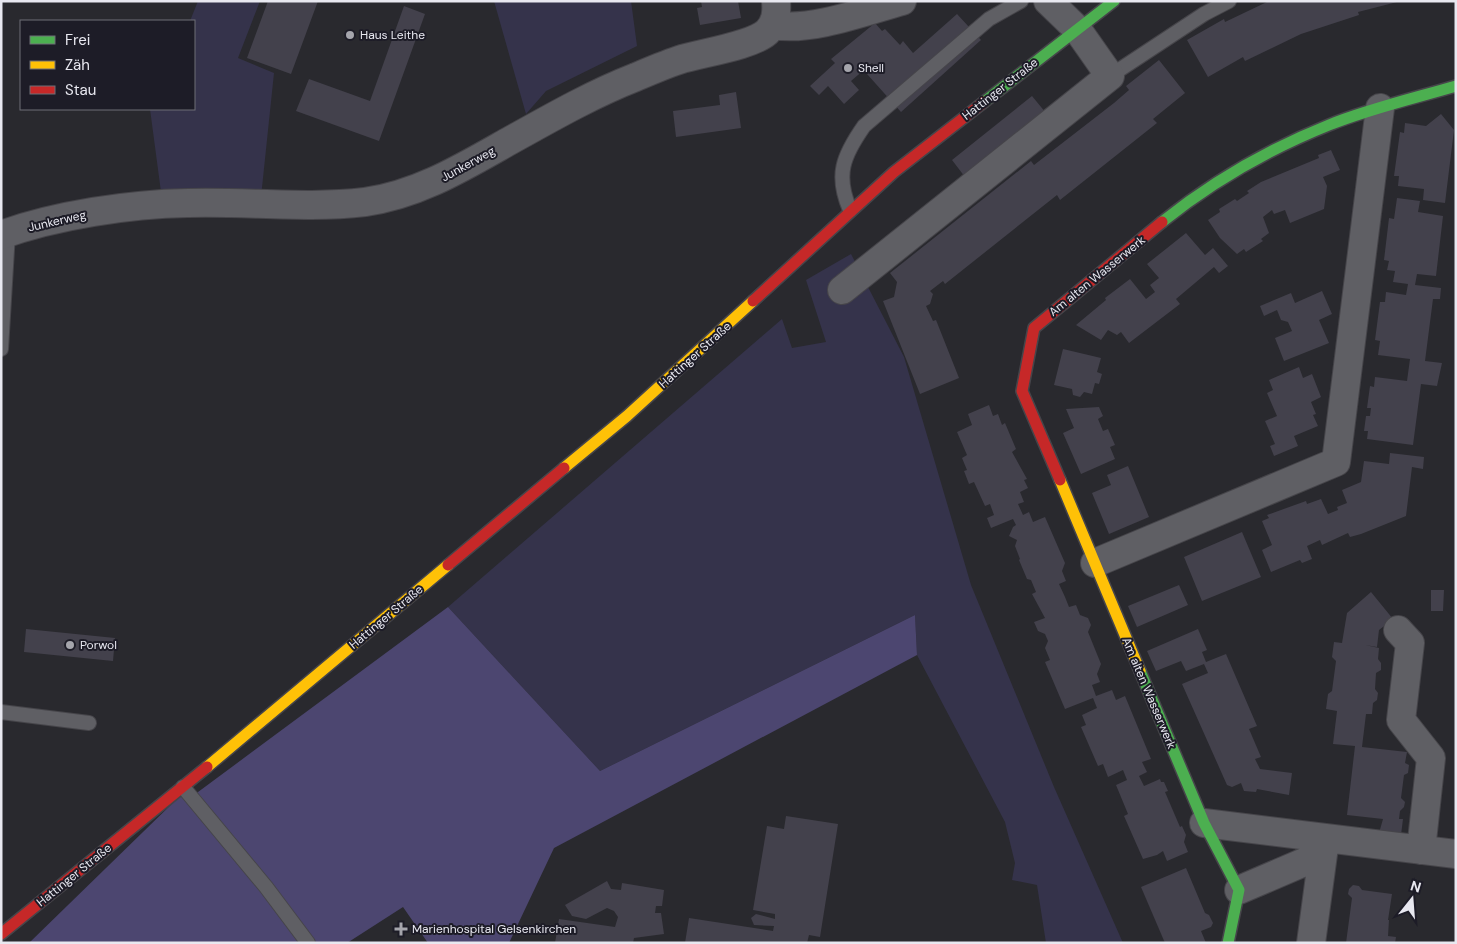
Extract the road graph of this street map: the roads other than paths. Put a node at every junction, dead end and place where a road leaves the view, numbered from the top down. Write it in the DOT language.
graph roads {
  1 [pos="902,1"];
  2 [pos="1021,1"];
  3 [pos="1048,1"];
  4 [pos="1114,1"];
  5 [pos="1229,1"];
  6 [pos="775,13"];
  7 [pos="1077,29"];
  8 [pos="1110,76"];
  9 [pos="1456,86"];
  10 [pos="1380,108"];
  11 [pos="850,210"];
  12 [pos="5,234"];
  13 [pos="842,290"];
  14 [pos="1,349"];
  15 [pos="1095,563"];
  16 [pos="1398,630"];
  17 [pos="1,712"];
  18 [pos="88,723"];
  19 [pos="183,787"];
  20 [pos="1204,823"];
  21 [pos="1324,847"];
  22 [pos="1421,850"];
  23 [pos="1456,854"];
  24 [pos="1239,890"];
  25 [pos="1,934"];
  26 [pos="308,943"];
  27 [pos="1228,943"];
  28 [pos="1311,943"];
  1 -- 6 [label="street, Junkerweg"];
  2 -- 11 [label="lane"];
  3 -- 7 [label="street"];
  4 -- 7 [label="main road"];
  5 -- 8 [label="lane"];
  6 -- 12 [label="street, Junkerweg"];
  7 -- 8 [label="street"];
  7 -- 11 [label="main road, Hattinger Straße"];
  8 -- 13 [label="street"];
  9 -- 10 [label="main road, Am alten Wasserwerk"];
  10 -- 15 [label="street"];
  10 -- 15 [label="main road, Am alten Wasserwerk"];
  11 -- 19 [label="main road, Hattinger Straße"];
  12 -- 14 [label="lane"];
  15 -- 20 [label="main road, Am alten Wasserwerk"];
  16 -- 22 [label="street"];
  17 -- 18 [label="lane"];
  19 -- 25 [label="main road, Hattinger Straße"];
  19 -- 26 [label="lane"];
  20 -- 21 [label="street"];
  20 -- 24 [label="main road, Am alten Wasserwerk"];
  21 -- 22 [label="street"];
  21 -- 24 [label="street"];
  21 -- 28 [label="street"];
  22 -- 23 [label="street"];
  24 -- 27 [label="main road"];
}
